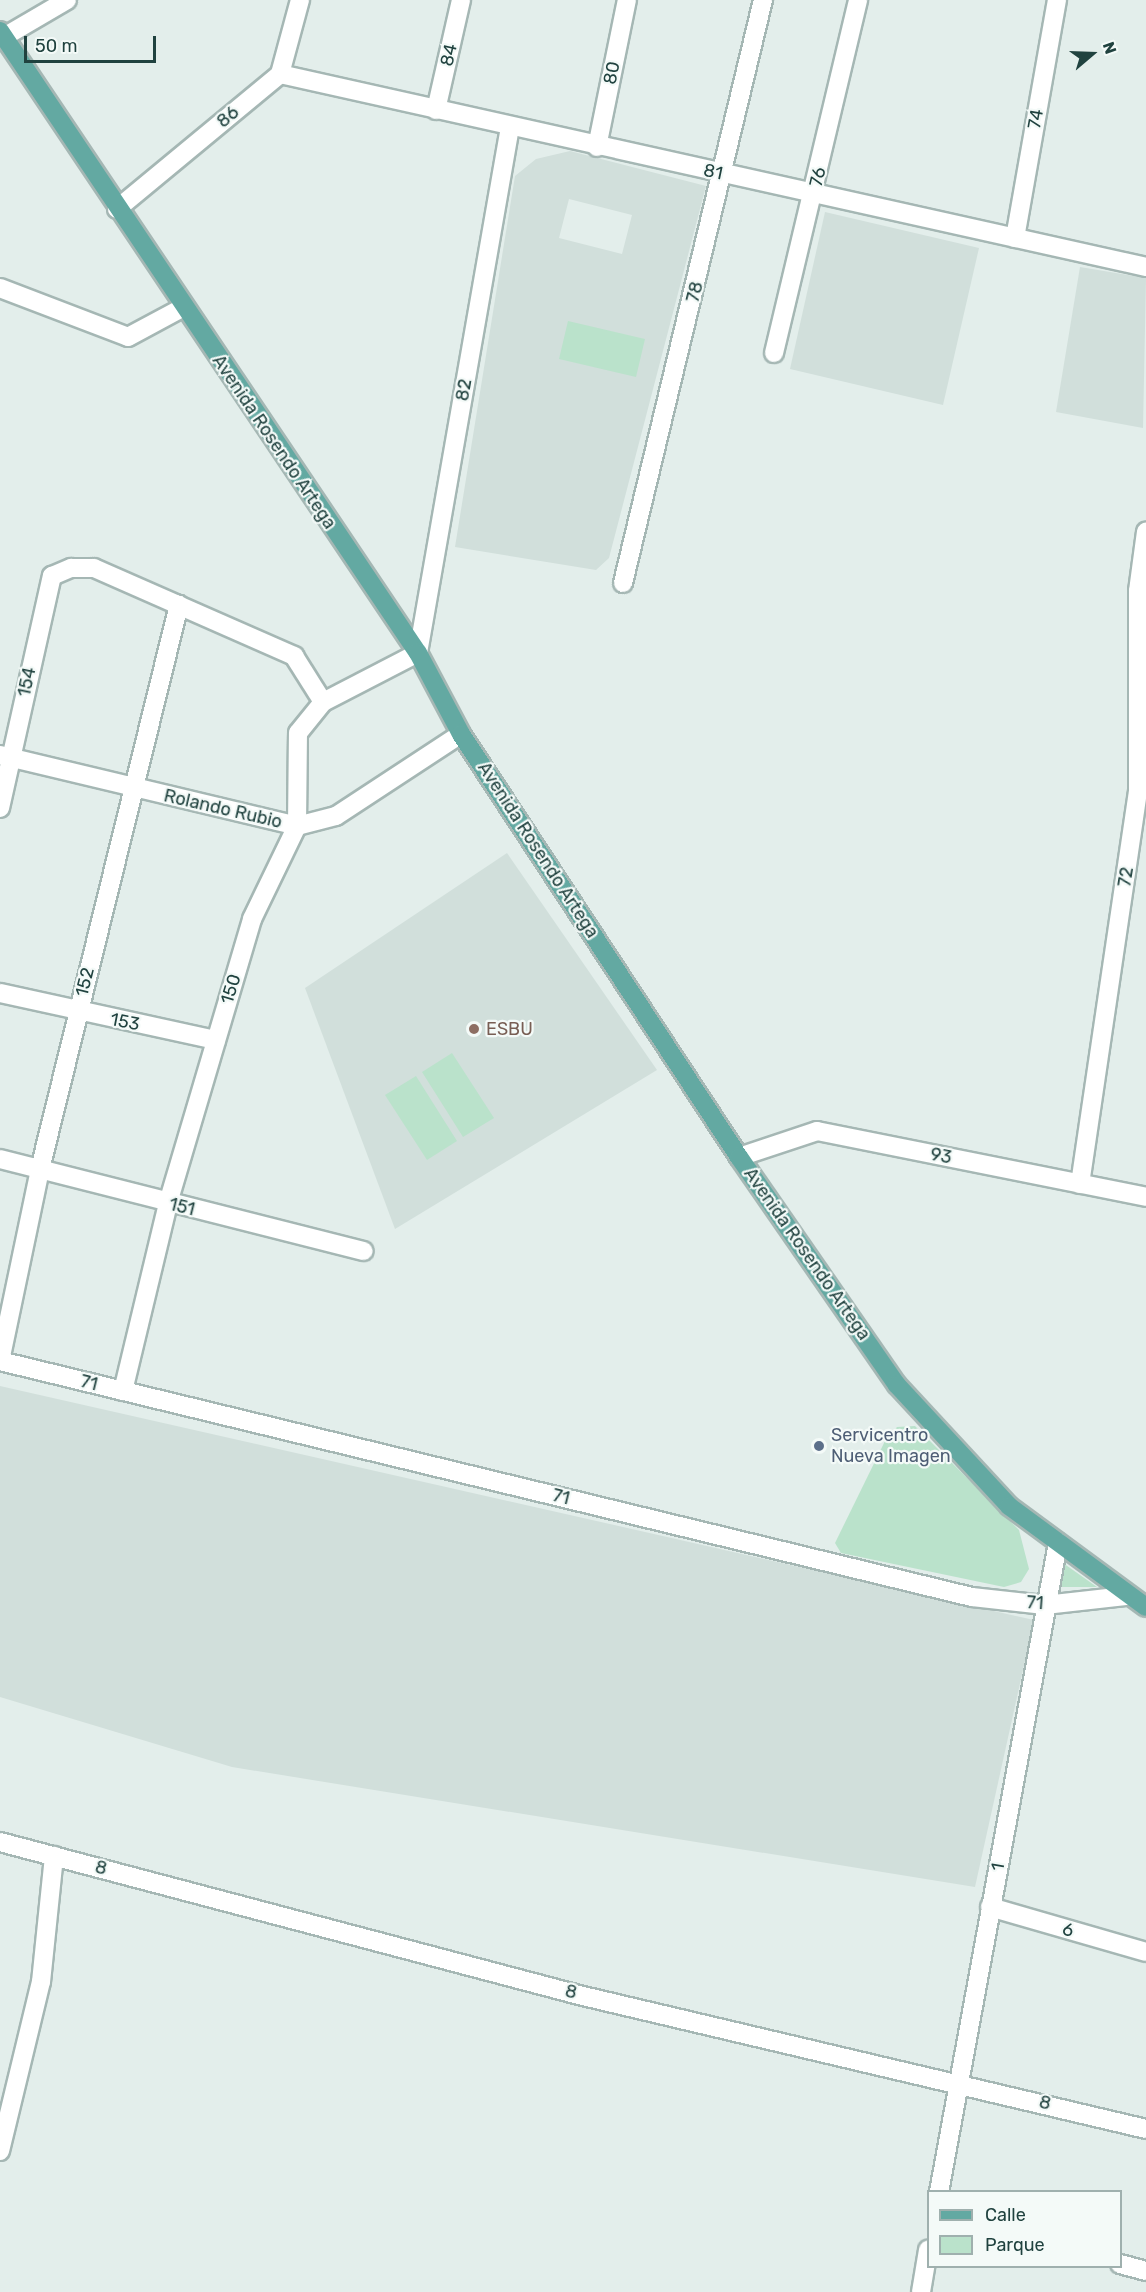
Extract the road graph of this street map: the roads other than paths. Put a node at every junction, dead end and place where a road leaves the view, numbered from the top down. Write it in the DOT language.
graph roads {
  1 [pos="67,0"];
  2 [pos="300,0"];
  3 [pos="461,0"];
  4 [pos="627,0"];
  5 [pos="763,0"];
  6 [pos="858,0"];
  7 [pos="1057,0"];
  8 [pos="2,34"];
  9 [pos="280,74"];
  10 [pos="436,110"];
  11 [pos="510,127"];
  12 [pos="597,147"];
  13 [pos="724,174"];
  14 [pos="814,194"];
  15 [pos="117,209"];
  16 [pos="1015,238"];
  17 [pos="1146,267"];
  18 [pos="0,288"];
  19 [pos="182,308"];
  20 [pos="774,353"];
  21 [pos="1146,532"];
  22 [pos="623,583"];
  23 [pos="178,605"];
  24 [pos="418,653"];
  25 [pos="323,702"];
  26 [pos="462,734"];
  27 [pos="5,756"];
  28 [pos="132,788"];
  29 [pos="0,808"];
  30 [pos="297,826"];
  31 [pos="0,993"];
  32 [pos="77,1012"];
  33 [pos="216,1040"];
  34 [pos="739,1157"];
  35 [pos="0,1160"];
  36 [pos="40,1169"];
  37 [pos="1080,1184"];
  38 [pos="1146,1197"];
  39 [pos="168,1203"];
  40 [pos="364,1251"];
  41 [pos="0,1361"];
  42 [pos="123,1391"];
  43 [pos="1058,1543"];
  44 [pos="1139,1601"];
  45 [pos="1045,1605"];
  46 [pos="0,1842"];
  47 [pos="54,1856"];
  48 [pos="990,1907"];
  49 [pos="1146,1952"];
  50 [pos="958,2081"];
  51 [pos="1146,2129"];
  52 [pos="0,2151"];
  53 [pos="939,2190"];
  54 [pos="927,2256"];
  55 [pos="1122,2265"];
  56 [pos="1146,2271"];
  57 [pos="921,2292"];
  1 -- 8 [label="street"];
  2 -- 9 [label="street"];
  3 -- 10 [label="street, 84"];
  4 -- 12 [label="street, 80"];
  5 -- 13 [label="street, 78"];
  6 -- 14 [label="street, 76"];
  7 -- 16 [label="street, 74"];
  8 -- 15 [label="main road, Avenida Rosendo Artega"];
  9 -- 10 [label="street, 81"];
  9 -- 15 [label="street, 86"];
  10 -- 11 [label="street, 81"];
  11 -- 12 [label="street, 81"];
  11 -- 24 [label="street, 82"];
  12 -- 13 [label="street, 81"];
  13 -- 14 [label="street, 81"];
  13 -- 22 [label="street, 78"];
  14 -- 16 [label="street, 81"];
  14 -- 20 [label="street, 76"];
  15 -- 19 [label="main road, Avenida Rosendo Artega"];
  16 -- 17 [label="street, 81"];
  18 -- 19 [label="street"];
  19 -- 24 [label="main road, Avenida Rosendo Artega"];
  21 -- 37 [label="street, 72"];
  23 -- 25 [label="street"];
  23 -- 27 [label="street, 154"];
  23 -- 28 [label="street, 152"];
  24 -- 25 [label="street, 150"];
  24 -- 26 [label="main road, Avenida Rosendo Artega"];
  25 -- 30 [label="street, 150"];
  26 -- 30 [label="street, Rolando Rubio"];
  26 -- 34 [label="main road, Avenida Rosendo Artega"];
  27 -- 28 [label="street, Rolando Rubio"];
  27 -- 29 [label="street, 154"];
  28 -- 30 [label="street, Rolando Rubio"];
  28 -- 32 [label="street, 152"];
  30 -- 33 [label="street, 150"];
  31 -- 32 [label="street, 153"];
  32 -- 33 [label="street, 153"];
  32 -- 36 [label="street, 152"];
  33 -- 39 [label="street, 150"];
  34 -- 37 [label="street, 93"];
  34 -- 43 [label="main road, Avenida Rosendo Artega"];
  35 -- 36 [label="street, 151"];
  36 -- 39 [label="street, 151"];
  36 -- 41 [label="street, 152"];
  37 -- 38 [label="street, 93"];
  39 -- 40 [label="street, 151"];
  39 -- 42 [label="street, 150"];
  41 -- 42 [label="street, 71"];
  42 -- 45 [label="street, 71"];
  43 -- 44 [label="main road, Avenida Rosendo Artega"];
  43 -- 45 [label="street, 1"];
  44 -- 45 [label="street, 71"];
  45 -- 48 [label="street, 1"];
  46 -- 47 [label="street, 8"];
  47 -- 50 [label="street, 8"];
  47 -- 52 [label="street"];
  48 -- 49 [label="street, 6"];
  48 -- 50 [label="street, 1"];
  50 -- 51 [label="street, 8"];
  50 -- 53 [label="street, 1"];
  54 -- 57 [label="street"];
  55 -- 56 [label="street"];
}
